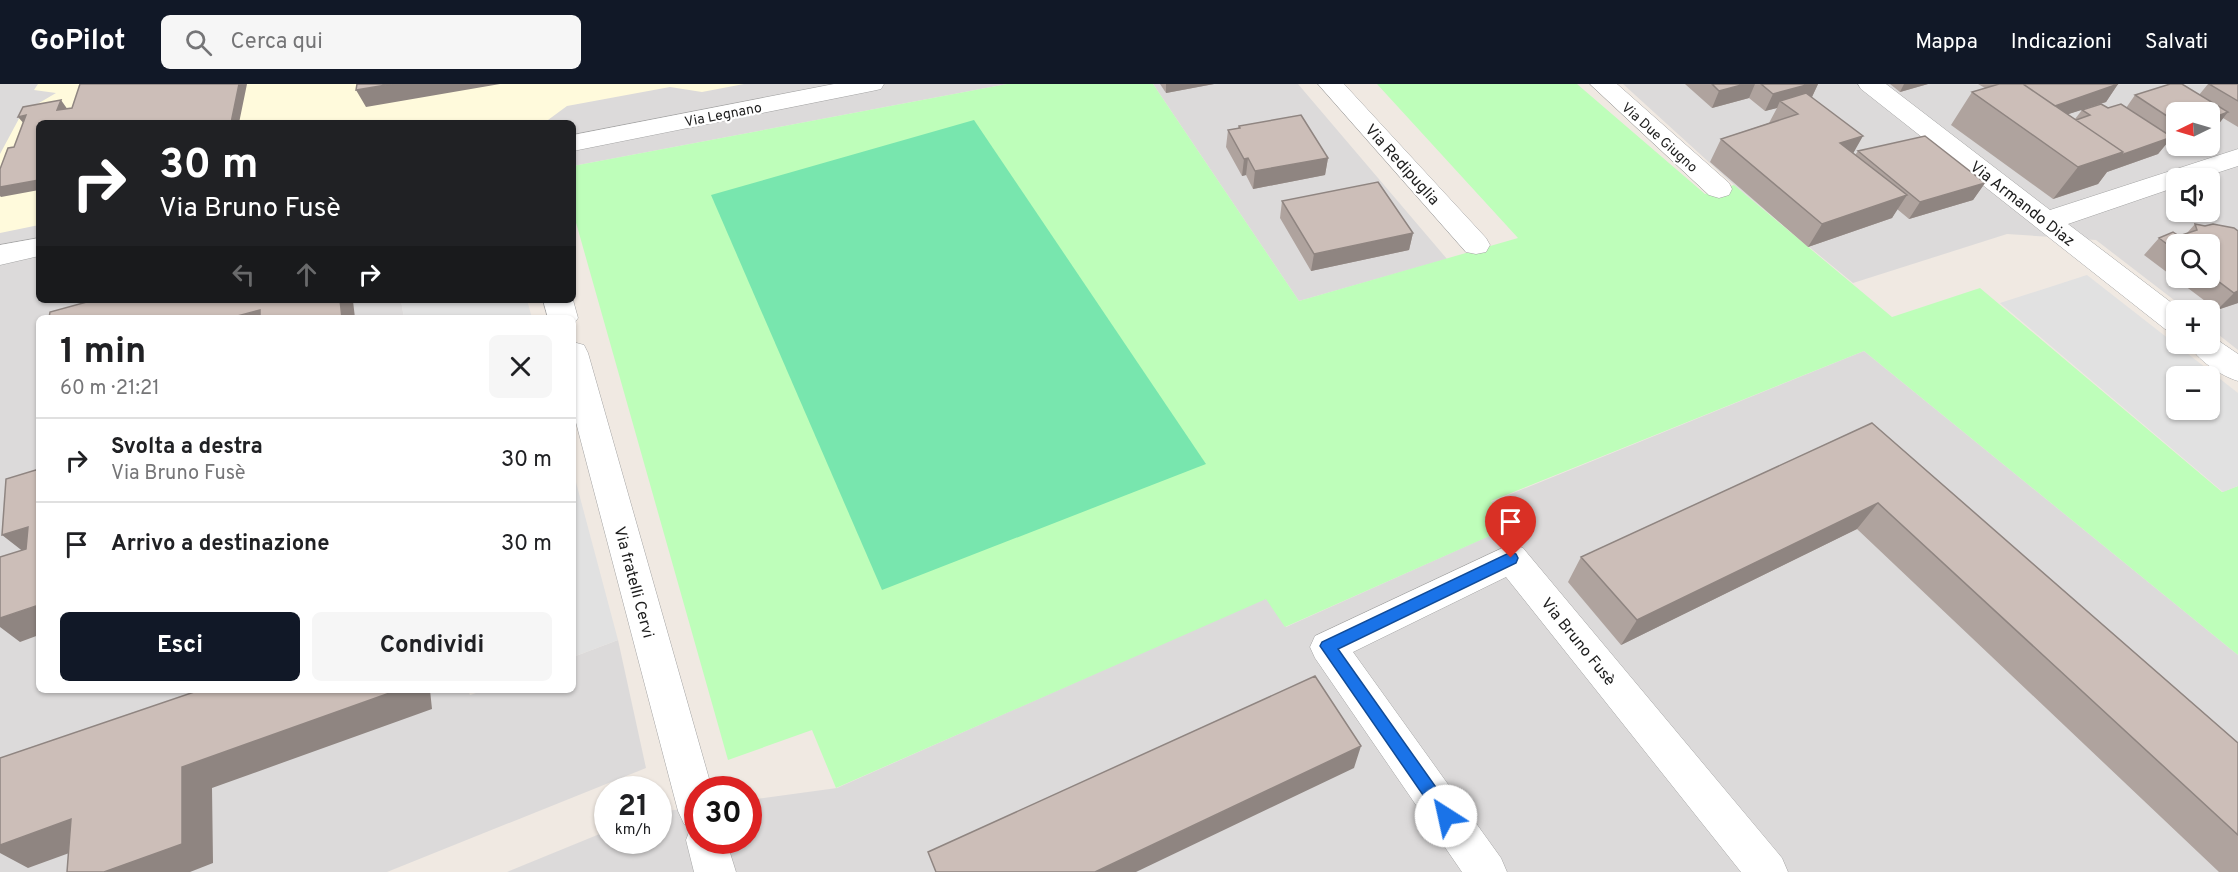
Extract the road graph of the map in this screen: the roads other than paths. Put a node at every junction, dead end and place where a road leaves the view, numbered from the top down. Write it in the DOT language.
graph roads {
  1 [pos="872,84"];
  2 [pos="1330,84"];
  3 [pos="1602,84"];
  4 [pos="1870,84"];
  5 [pos="576,142"];
  6 [pos="2238,157"];
  7 [pos="1719,189"];
  8 [pos="2047,221"];
  9 [pos="1476,245"];
  10 [pos="36,248"];
  11 [pos="0,255"];
  12 [pos="2166,314"];
  13 [pos="2217,354"];
  14 [pos="576,364"];
  15 [pos="2238,370"];
  16 [pos="689,776"];
  17 [pos="710,854"];
  18 [pos="715,872"];
  19 [pos="1486,872"];
  20 [pos="1767,872"];
  1 -- 5 [label="street, Via Legnano"];
  2 -- 9 [label="street, Via Redipuglia"];
  3 -- 7 [label="street, Via Due Giugno"];
  4 -- 8 [label="street, Via Armando Diaz"];
  6 -- 8 [label="street"];
  8 -- 12 [label="street, Via Armando Diaz"];
  10 -- 11 [label="street"];
  13 -- 15 [label="street"];
  14 -- 16 [label="street, Via fratelli Cervi"];
  17 -- 18 [label="street"];
  19 -- 20 [label="street, Via Bruno Fusè"];
}
